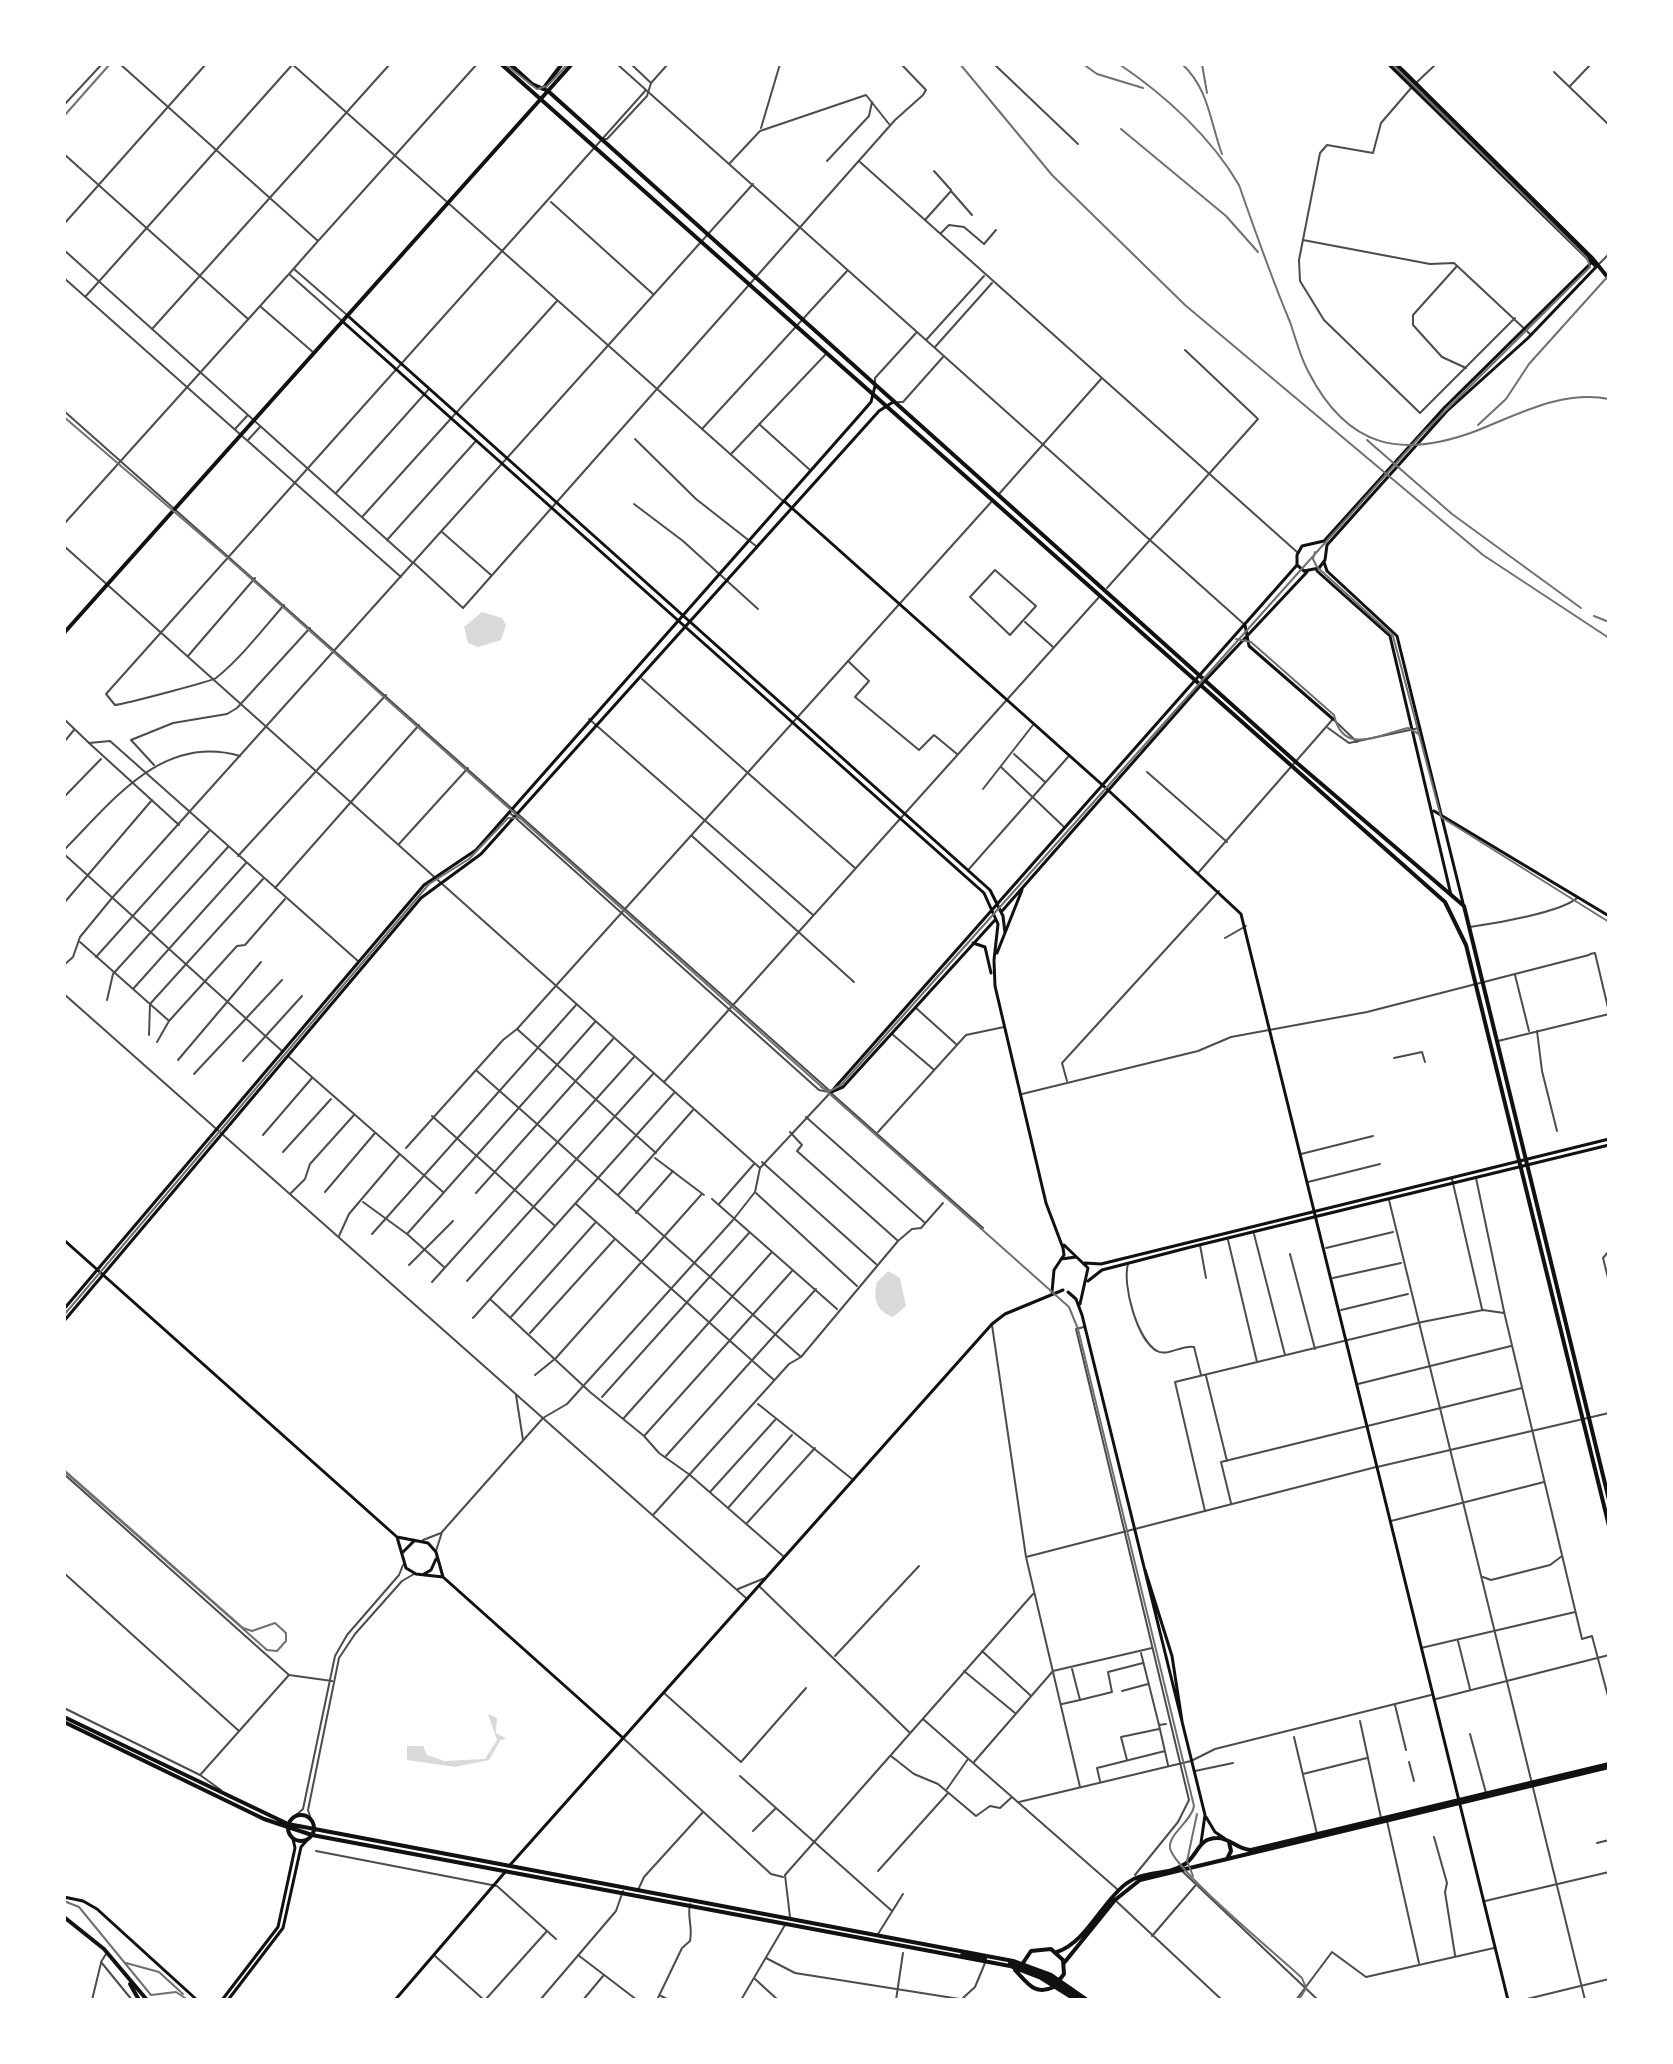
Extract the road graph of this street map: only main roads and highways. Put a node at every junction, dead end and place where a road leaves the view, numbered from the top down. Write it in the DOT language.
graph roads {
  1 [pos="501,64"];
  2 [pos="510,64"];
  3 [pos="562,64"];
  4 [pos="572,64"];
  5 [pos="1389,64"];
  6 [pos="1396,64"];
  7 [pos="1414,85"];
  8 [pos="545,90"];
  9 [pos="541,99"];
  10 [pos="557,99"];
  11 [pos="549,107"];
  12 [pos="1506,176"];
  13 [pos="1590,264"];
  14 [pos="1597,266"];
  15 [pos="1609,279"];
  16 [pos="348,315"];
  17 [pos="342,321"];
  18 [pos="866,378"];
  19 [pos="862,385"];
  20 [pos="875,386"];
  21 [pos="872,393"];
  22 [pos="890,404"];
  23 [pos="1446,409"];
  24 [pos="784,501"];
  25 [pos="791,508"];
  26 [pos="1345,521"];
  27 [pos="1318,542"];
  28 [pos="1325,550"];
  29 [pos="1324,562"];
  30 [pos="1297,565"];
  31 [pos="1313,571"];
  32 [pos="1307,572"];
  33 [pos="683,615"];
  34 [pos="678,620"];
  35 [pos="690,621"];
  36 [pos="1245,625"];
  37 [pos="685,627"];
  38 [pos="64,633"];
  39 [pos="1246,636"];
  40 [pos="1198,678"];
  41 [pos="1203,682"];
  42 [pos="1333,719"];
  43 [pos="1295,765"];
  44 [pos="1102,785"];
  45 [pos="1108,790"];
  46 [pos="1434,811"];
  47 [pos="1442,815"];
  48 [pos="1445,831"];
  49 [pos="1439,832"];
  50 [pos="1388,842"];
  51 [pos="1383,847"];
  52 [pos="1023,886"];
  53 [pos="990,890"];
  54 [pos="1005,893"];
  55 [pos="1451,896"];
  56 [pos="998,902"];
  57 [pos="1464,906"];
  58 [pos="993,909"];
  59 [pos="1451,911"];
  60 [pos="1001,912"];
  61 [pos="1609,916"];
  62 [pos="996,918"];
  63 [pos="1005,933"];
  64 [pos="973,943"];
  65 [pos="994,960"];
  66 [pos="1479,983"];
  67 [pos="995,986"];
  68 [pos="1609,1142"];
  69 [pos="1526,1162"];
  70 [pos="1520,1164"];
  71 [pos="1452,1180"];
  72 [pos="1528,1182"];
  73 [pos="1316,1214"];
  74 [pos="64,1240"];
  75 [pos="1061,1242"];
  76 [pos="1199,1243"];
  77 [pos="1160,1252"];
  78 [pos="1076,1257"];
  79 [pos="1058,1262"];
  80 [pos="1085,1263"];
  81 [pos="98,1270"];
  82 [pos="103,1275"];
  83 [pos="1055,1281"];
  84 [pos="1086,1283"];
  85 [pos="1066,1291"];
  86 [pos="1052,1292"];
  87 [pos="64,1309"];
  88 [pos="1082,1315"];
  89 [pos="64,1321"];
  90 [pos="1586,1419"];
  91 [pos="1609,1500"];
  92 [pos="1609,1526"];
  93 [pos="397,1537"];
  94 [pos="417,1540"];
  95 [pos="402,1555"];
  96 [pos="436,1559"];
  97 [pos="1144,1567"];
  98 [pos="424,1574"];
  99 [pos="443,1577"];
  100 [pos="1164,1624"];
  101 [pos="1157,1626"];
  102 [pos="1174,1663"];
  103 [pos="1166,1664"];
  104 [pos="64,1720"];
  105 [pos="1182,1724"];
  106 [pos="622,1737"];
  107 [pos="1609,1766"];
  108 [pos="1531,1784"];
  109 [pos="1459,1802"];
  110 [pos="1205,1815"];
  111 [pos="1384,1820"];
  112 [pos="288,1826"];
  113 [pos="312,1834"];
  114 [pos="293,1839"];
  115 [pos="1226,1840"];
  116 [pos="1199,1846"];
  117 [pos="1225,1860"];
  118 [pos="1207,1865"];
  119 [pos="507,1869"];
  120 [pos="1181,1869"];
  121 [pos="64,1897"];
  122 [pos="64,1917"];
  123 [pos="788,1922"];
  124 [pos="1057,1952"];
  125 [pos="1027,1954"];
  126 [pos="1064,1963"];
  127 [pos="1011,1964"];
  128 [pos="1022,1967"];
  129 [pos="1064,1971"];
  130 [pos="125,1975"];
  131 [pos="1024,1981"];
  132 [pos="1058,1983"];
  133 [pos="1071,1989"];
  134 [pos="139,2000"];
  135 [pos="147,2000"];
  136 [pos="197,2000"];
  137 [pos="225,2000"];
  138 [pos="395,2000"];
  139 [pos="1082,2000"];
  140 [pos="1508,2000"];
  1 -- 9 [label="main road"];
  2 -- 8 [label="main road"];
  3 -- 8 [label="main road"];
  4 -- 8 [label="main road"];
  5 -- 7 [label="main road"];
  6 -- 7 [label="main road"];
  7 -- 12 [label="main road"];
  8 -- 9 [label="main road"];
  8 -- 10 [label="main road"];
  9 -- 11 [label="main road"];
  9 -- 16 [label="main road"];
  10 -- 11 [label="main road"];
  10 -- 18 [label="main road"];
  11 -- 19 [label="main road"];
  12 -- 13 [label="main road"];
  12 -- 14 [label="main road"];
  13 -- 14 [label="main road"];
  13 -- 23 [label="main road"];
  14 -- 15 [label="main road"];
  14 -- 23 [label="main road"];
  16 -- 17 [label="main road"];
  16 -- 33 [label="main road"];
  17 -- 34 [label="main road"];
  17 -- 38 [label="main road"];
  18 -- 19 [label="main road"];
  18 -- 20 [label="main road"];
  19 -- 21 [label="main road"];
  20 -- 21 [label="main road"];
  20 -- 22 [label="main road"];
  21 -- 22 [label="main road"];
  21 -- 24 [label="main road"];
  22 -- 25 [label="main road"];
  22 -- 40 [label="main road"];
  23 -- 26 [label="main road"];
  24 -- 25 [label="main road"];
  24 -- 33 [label="main road"];
  25 -- 35 [label="main road"];
  25 -- 44 [label="main road"];
  26 -- 27 [label="main road"];
  26 -- 28 [label="main road"];
  27 -- 28 [label="main road"];
  27 -- 30 [label="main road"];
  28 -- 29 [label="main road"];
  29 -- 31 [label="main road"];
  29 -- 47 [label="main road"];
  30 -- 32 [label="main road"];
  30 -- 36 [label="main road"];
  31 -- 32 [label="main road"];
  31 -- 46 [label="main road"];
  32 -- 39 [label="main road"];
  33 -- 34 [label="main road"];
  33 -- 35 [label="main road"];
  34 -- 37 [label="main road"];
  34 -- 81 [label="main road"];
  35 -- 37 [label="main road"];
  35 -- 53 [label="main road"];
  36 -- 39 [label="main road"];
  36 -- 40 [label="main road"];
  37 -- 58 [label="main road"];
  37 -- 82 [label="main road"];
  39 -- 41 [label="main road"];
  39 -- 42 [label="main road"];
  40 -- 41 [label="main road"];
  40 -- 44 [label="main road"];
  41 -- 43 [label="main road"];
  41 -- 45 [label="main road"];
  43 -- 50 [label="main road"];
  43 -- 51 [label="main road"];
  44 -- 45 [label="main road"];
  44 -- 54 [label="main road"];
  45 -- 52 [label="main road"];
  45 -- 73 [label="main road"];
  46 -- 47 [label="main road"];
  46 -- 49 [label="main road"];
  47 -- 48 [label="main road"];
  47 -- 61 [label="main road"];
  48 -- 49 [label="main road"];
  48 -- 57 [label="main road"];
  49 -- 55 [label="main road"];
  50 -- 51 [label="main road"];
  50 -- 55 [label="main road"];
  51 -- 59 [label="main road"];
  52 -- 60 [label="main road"];
  52 -- 63 [label="main road"];
  53 -- 54 [label="main road"];
  53 -- 56 [label="main road"];
  54 -- 56 [label="main road"];
  55 -- 57 [label="main road"];
  55 -- 59 [label="main road"];
  56 -- 58 [label="main road"];
  56 -- 60 [label="main road"];
  57 -- 59 [label="main road"];
  57 -- 66 [label="main road"];
  58 -- 62 [label="main road"];
  58 -- 64 [label="main road"];
  59 -- 66 [label="main road"];
  60 -- 62 [label="main road"];
  60 -- 63 [label="main road"];
  62 -- 64 [label="main road"];
  62 -- 65 [label="main road"];
  63 -- 65 [label="main road"];
  64 -- 67 [label="main road"];
  65 -- 67 [label="main road"];
  66 -- 69 [label="main road"];
  66 -- 70 [label="main road"];
  67 -- 75 [label="main road"];
  68 -- 69 [label="main road"];
  69 -- 70 [label="main road"];
  69 -- 72 [label="main road"];
  70 -- 71 [label="main road"];
  70 -- 71 [label="main road"];
  70 -- 72 [label="main road"];
  71 -- 73 [label="main road"];
  72 -- 90 [label="main road"];
  73 -- 76 [label="main road"];
  73 -- 76 [label="main road"];
  73 -- 109 [label="main road"];
  74 -- 81 [label="main road"];
  75 -- 78 [label="main road"];
  75 -- 79 [label="main road"];
  76 -- 77 [label="main road"];
  77 -- 80 [label="main road"];
  77 -- 84 [label="main road"];
  78 -- 79 [label="main road"];
  78 -- 80 [label="main road"];
  79 -- 83 [label="main road"];
  80 -- 84 [label="main road"];
  81 -- 82 [label="main road"];
  81 -- 87 [label="main road"];
  82 -- 89 [label="main road"];
  82 -- 93 [label="main road"];
  83 -- 85 [label="main road"];
  83 -- 86 [label="main road"];
  84 -- 85 [label="main road"];
  84 -- 88 [label="main road"];
  85 -- 86 [label="main road"];
  85 -- 88 [label="main road"];
  86 -- 106 [label="main road"];
  88 -- 97 [label="main road"];
  90 -- 91 [label="main road"];
  90 -- 92 [label="main road"];
  93 -- 94 [label="main road"];
  93 -- 95 [label="main road"];
  94 -- 95 [label="main road"];
  94 -- 96 [label="main road"];
  95 -- 98 [label="main road"];
  96 -- 98 [label="main road"];
  96 -- 99 [label="main road"];
  97 -- 100 [label="main road"];
  97 -- 101 [label="main road"];
  98 -- 99 [label="main road"];
  99 -- 106 [label="main road"];
  100 -- 101 [label="main road"];
  100 -- 102 [label="main road"];
  101 -- 103 [label="main road"];
  102 -- 103 [label="main road"];
  102 -- 105 [label="main road"];
  103 -- 105 [label="main road"];
  104 -- 112 [label="main road"];
  104 -- 112 [label="main road"];
  104 -- 112 [label="main road"];
  105 -- 110 [label="main road"];
  106 -- 119 [label="main road"];
  107 -- 108 [label="main road"];
  108 -- 109 [label="main road"];
  108 -- 109 [label="main road"];
  109 -- 111 [label="main road"];
  109 -- 140 [label="main road"];
  110 -- 115 [label="main road"];
  110 -- 116 [label="main road"];
  111 -- 115 [label="main road"];
  111 -- 117 [label="main road"];
  112 -- 113 [label="main road"];
  112 -- 113 [label="main road"];
  112 -- 114 [label="main road"];
  113 -- 114 [label="main road"];
  113 -- 119 [label="main road"];
  113 -- 137 [label="main road"];
  114 -- 137 [label="main road"];
  115 -- 116 [label="main road"];
  115 -- 117 [label="main road"];
  116 -- 118 [label="main road"];
  116 -- 120 [label="main road"];
  117 -- 118 [label="main road"];
  118 -- 120 [label="main road"];
  119 -- 123 [label="main road"];
  119 -- 123 [label="main road"];
  119 -- 138 [label="main road"];
  120 -- 124 [label="main road"];
  120 -- 126 [label="main road"];
  121 -- 136 [label="main road"];
  122 -- 130 [label="main road"];
  123 -- 127 [label="main road"];
  123 -- 127 [label="main road"];
  123 -- 128 [label="main road"];
  124 -- 125 [label="main road"];
  124 -- 126 [label="main road"];
  125 -- 127 [label="main road"];
  125 -- 128 [label="main road"];
  126 -- 129 [label="main road"];
  127 -- 128 [label="main road"];
  127 -- 131 [label="main road"];
  128 -- 131 [label="main road"];
  128 -- 132 [label="main road"];
  129 -- 132 [label="main road"];
  129 -- 133 [label="main road"];
  130 -- 134 [label="main road"];
  130 -- 135 [label="main road"];
  131 -- 132 [label="main road"];
  132 -- 133 [label="main road"];
  132 -- 139 [label="main road"];
  133 -- 139 [label="main road"];
}
